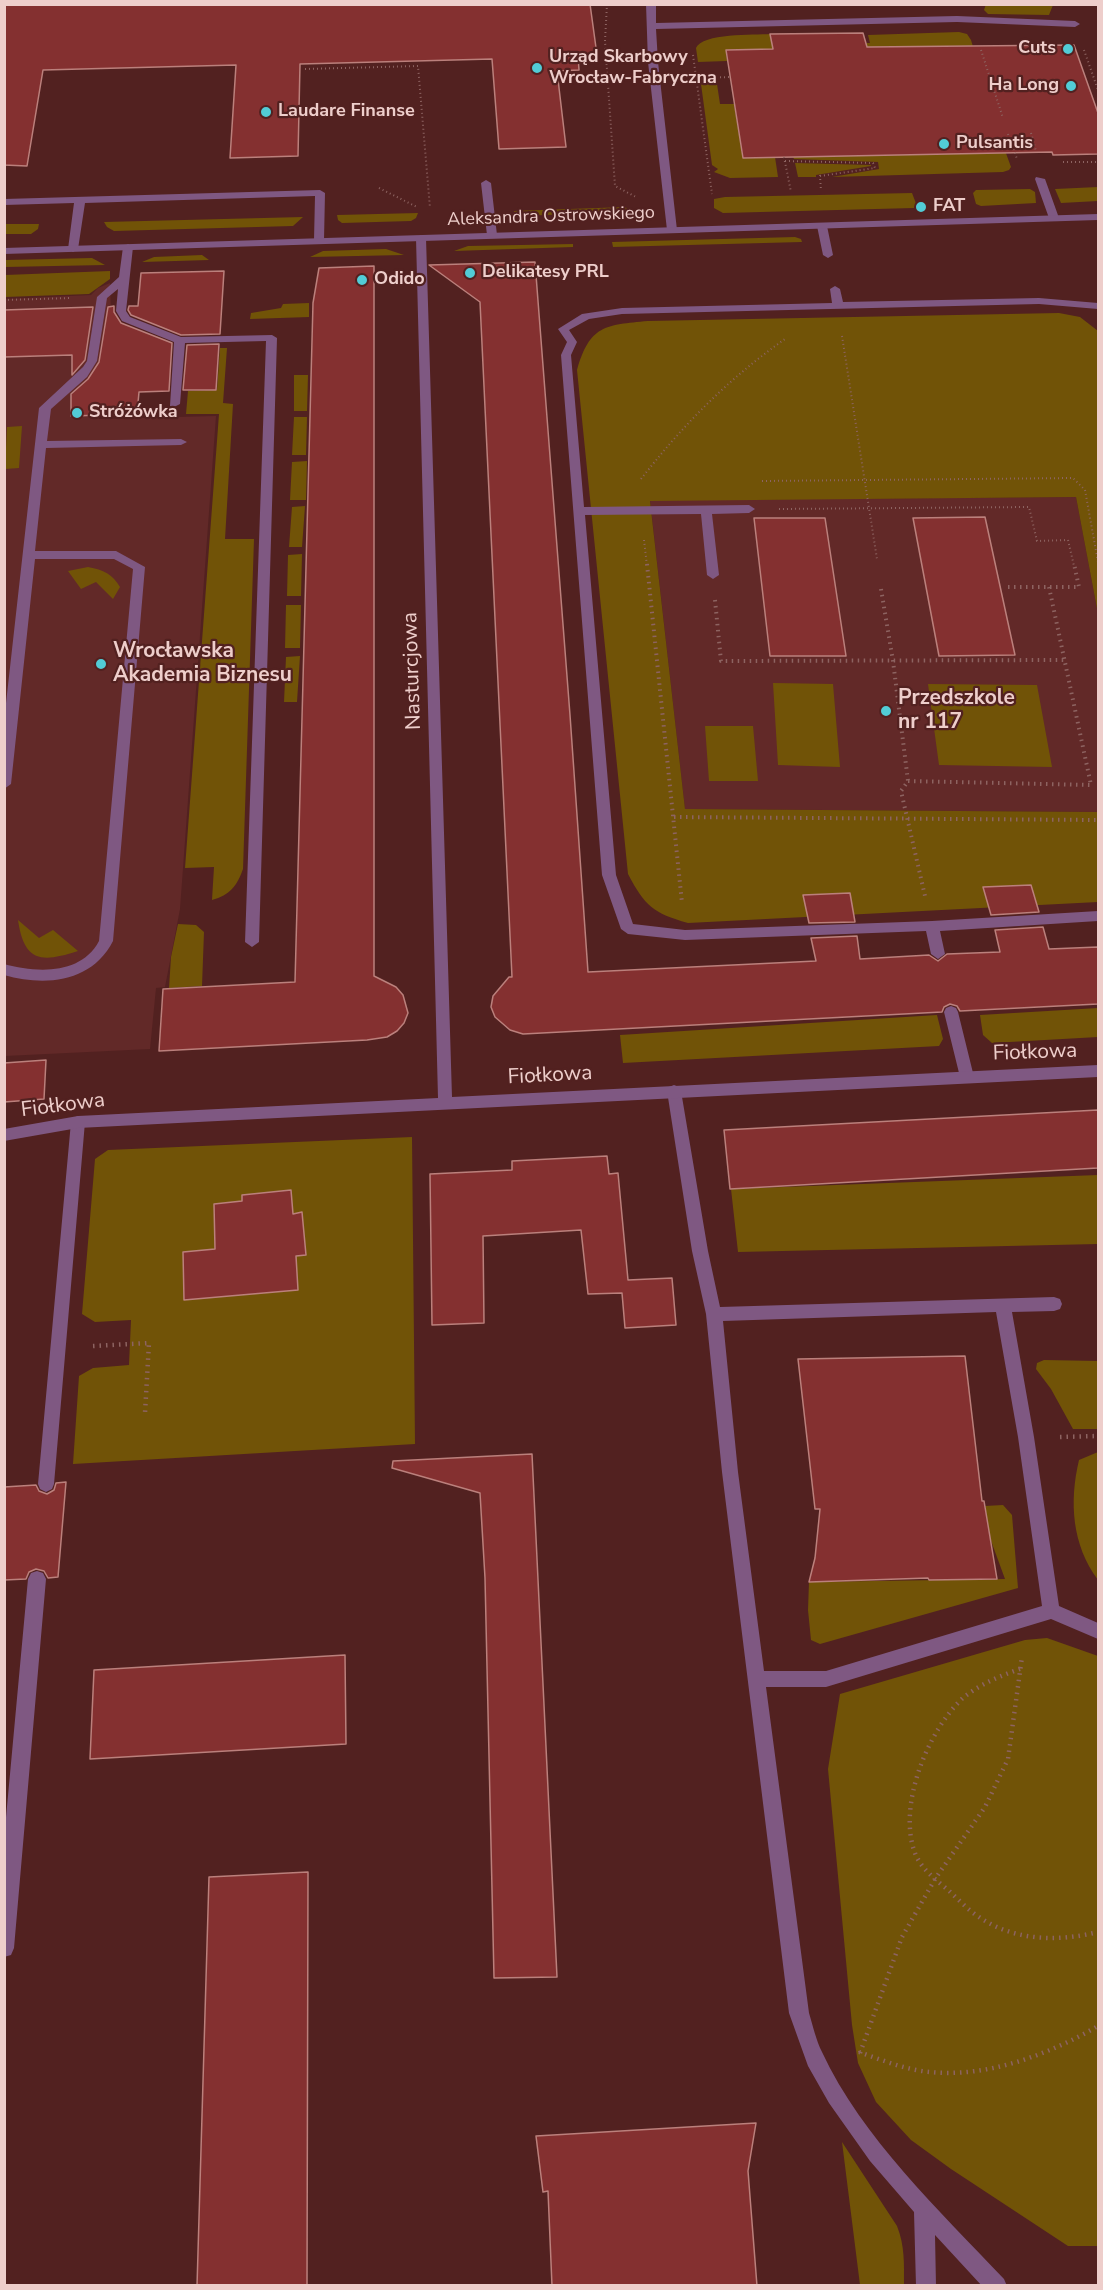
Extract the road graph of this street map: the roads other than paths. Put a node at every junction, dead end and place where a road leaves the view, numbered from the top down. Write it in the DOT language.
graph roads {
  1 [pos="651,4"];
  2 [pos="1075,24"];
  3 [pos="651,26"];
  4 [pos="1040,179"];
  5 [pos="486,183"];
  6 [pos="80,200"];
  7 [pos="4,202"];
  8 [pos="1098,217"];
  9 [pos="1054,218"];
  10 [pos="822,226"];
  11 [pos="672,230"];
  12 [pos="492,235"];
  13 [pos="422,238"];
  14 [pos="319,240"];
  15 [pos="128,247"];
  16 [pos="73,249"];
  17 [pos="4,251"];
  18 [pos="828,255"];
  19 [pos="123,279"];
  20 [pos="835,289"];
  21 [pos="838,305"];
  22 [pos="1098,306"];
  23 [pos="180,340"];
  24 [pos="174,404"];
  25 [pos="181,442"];
  26 [pos="40,445"];
  27 [pos="749,509"];
  28 [pos="706,510"];
  29 [pos="579,511"];
  30 [pos="28,555"];
  31 [pos="713,575"];
  32 [pos="4,784"];
  33 [pos="1098,916"];
  34 [pos="932,926"];
  35 [pos="252,942"];
  36 [pos="938,954"];
  37 [pos="4,969"];
  38 [pos="951,1012"];
  39 [pos="1098,1071"];
  40 [pos="967,1077"];
  41 [pos="674,1091"];
  42 [pos="445,1102"];
  43 [pos="78,1122"];
  44 [pos="4,1135"];
  45 [pos="1054,1304"];
  46 [pos="1003,1305"];
  47 [pos="714,1314"];
  48 [pos="46,1484"];
  49 [pos="37,1579"];
  50 [pos="1051,1611"];
  51 [pos="1098,1631"];
  52 [pos="757,1679"];
  53 [pos="4,1948"];
  54 [pos="924,2207"];
  55 [pos="926,2286"];
  56 [pos="997,2286"];
  1 -- 3 [label="street"];
  2 -- 3 [label="street"];
  3 -- 11 [label="street"];
  4 -- 9 [label="street"];
  5 -- 12 [label="street"];
  6 -- 7 [label="street"];
  6 -- 14 [label="street"];
  6 -- 16 [label="street"];
  8 -- 9 [label="street, Aleksandra Ostrowskiego"];
  9 -- 10 [label="street, Aleksandra Ostrowskiego"];
  10 -- 11 [label="street, Aleksandra Ostrowskiego"];
  10 -- 18 [label="street"];
  11 -- 12 [label="street, Aleksandra Ostrowskiego"];
  12 -- 13 [label="street, Aleksandra Ostrowskiego"];
  13 -- 14 [label="street, Aleksandra Ostrowskiego"];
  13 -- 42 [label="street, Nasturcjowa"];
  14 -- 15 [label="street, Aleksandra Ostrowskiego"];
  15 -- 16 [label="street, Aleksandra Ostrowskiego"];
  15 -- 19 [label="street"];
  16 -- 17 [label="street, Aleksandra Ostrowskiego"];
  19 -- 23 [label="street"];
  19 -- 26 [label="street"];
  20 -- 21 [label="street"];
  21 -- 22 [label="street"];
  21 -- 29 [label="street"];
  23 -- 24 [label="street"];
  23 -- 35 [label="street"];
  25 -- 26 [label="street"];
  26 -- 30 [label="street"];
  27 -- 28 [label="street"];
  28 -- 29 [label="street"];
  28 -- 31 [label="street"];
  29 -- 34 [label="street"];
  30 -- 32 [label="street"];
  30 -- 37 [label="street"];
  33 -- 34 [label="street"];
  34 -- 36 [label="street"];
  38 -- 40 [label="street"];
  39 -- 40 [label="street, Fiołkowa"];
  40 -- 41 [label="street, Fiołkowa"];
  41 -- 42 [label="street, Fiołkowa"];
  41 -- 47 [label="street"];
  42 -- 43 [label="street, Fiołkowa"];
  43 -- 44 [label="street, Fiołkowa"];
  43 -- 48 [label="street"];
  45 -- 46 [label="street"];
  46 -- 47 [label="street"];
  46 -- 50 [label="street"];
  47 -- 52 [label="street"];
  49 -- 53 [label="street"];
  50 -- 51 [label="street"];
  50 -- 52 [label="street"];
  52 -- 54 [label="street"];
  54 -- 55 [label="street"];
  54 -- 56 [label="street"];
}
